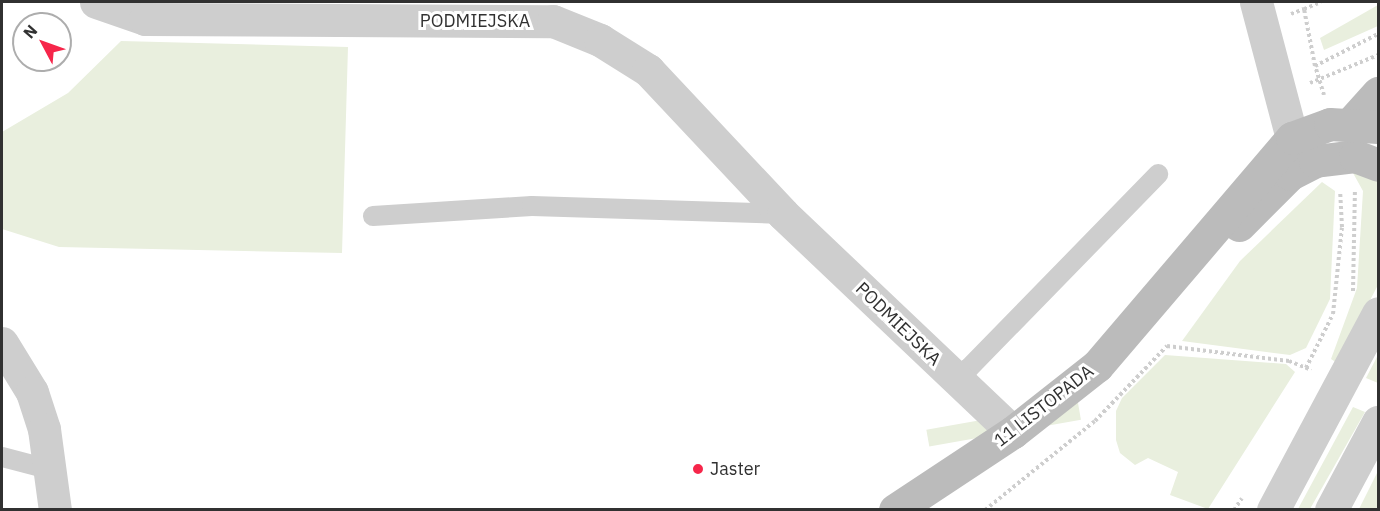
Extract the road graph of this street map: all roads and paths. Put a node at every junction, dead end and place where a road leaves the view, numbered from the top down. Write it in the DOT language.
graph roads {
  1 [pos="96,2"];
  2 [pos="1256,2"];
  3 [pos="1321,2"];
  4 [pos="1378,34"];
  5 [pos="1378,55"];
  6 [pos="1315,66"];
  7 [pos="1378,93"];
  8 [pos="1364,126"];
  9 [pos="1292,138"];
  10 [pos="1378,165"];
  11 [pos="1158,174"];
  12 [pos="1347,181"];
  13 [pos="1339,185"];
  14 [pos="783,214"];
  15 [pos="373,216"];
  16 [pos="1173,281"];
  17 [pos="1365,305"];
  18 [pos="2,342"];
  19 [pos="1306,368"];
  20 [pos="953,377"];
  21 [pos="1339,385"];
  22 [pos="1375,431"];
  23 [pos="1013,432"];
  24 [pos="2,457"];
  25 [pos="52,470"];
  26 [pos="55,510"];
  27 [pos="895,510"];
  28 [pos="985,510"];
  29 [pos="1273,510"];
  30 [pos="1331,510"];
  1 -- 14 [label="street, PODMIEJSKA"];
  2 -- 9 [label="street"];
  3 -- 6 [label="path"];
  4 -- 6 [label="path"];
  5 -- 6 [label="path"];
  7 -- 8 [label="main road"];
  8 -- 9 [label="main road"];
  9 -- 16 [label="main road, 11 LISTOPADA"];
  10 -- 16 [label="main road, 11 LISTOPADA"];
  11 -- 20 [label="lane"];
  12 -- 17 [label="path"];
  13 -- 19 [label="path"];
  14 -- 15 [label="lane"];
  14 -- 20 [label="street, PODMIEJSKA"];
  16 -- 23 [label="main road, 11 LISTOPADA"];
  17 -- 21 [label="street"];
  18 -- 25 [label="street"];
  19 -- 21 [label="path"];
  19 -- 28 [label="path"];
  20 -- 23 [label="street, PODMIEJSKA"];
  21 -- 29 [label="street"];
  22 -- 30 [label="street"];
  23 -- 27 [label="main road, 11 LISTOPADA"];
  24 -- 25 [label="lane"];
  25 -- 26 [label="street"];
}
